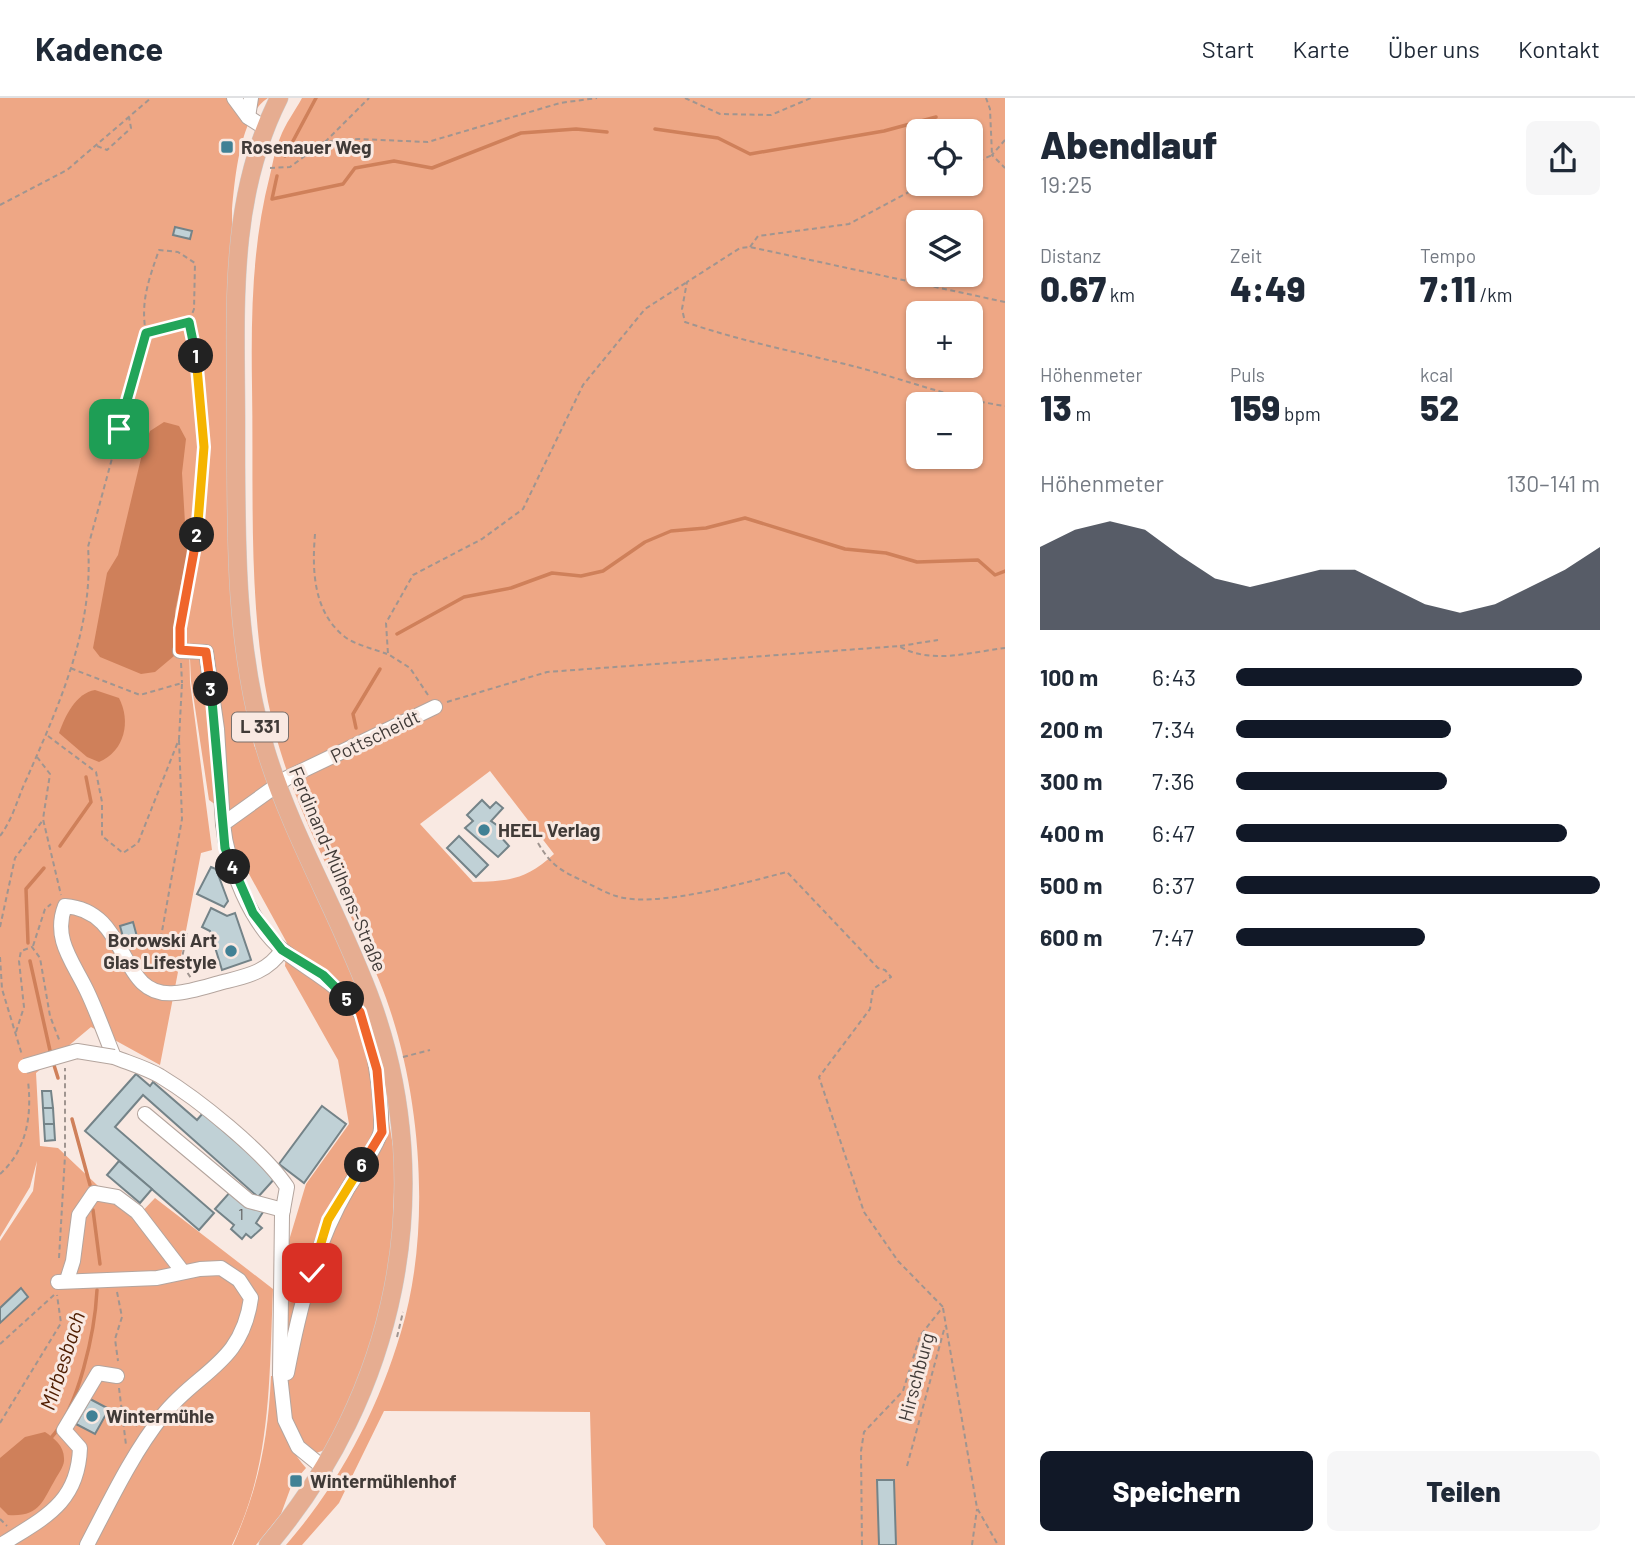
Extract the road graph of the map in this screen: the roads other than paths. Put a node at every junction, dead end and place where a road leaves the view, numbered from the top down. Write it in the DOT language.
graph roads {
  1 [pos="233,98"];
  2 [pos="251,98"];
  3 [pos="279,98"];
  4 [pos="248,117"];
  5 [pos="265,128"];
  6 [pos="180,650"];
  7 [pos="435,707"];
  8 [pos="277,784"];
  9 [pos="223,824"];
  10 [pos="282,950"];
  11 [pos="114,1057"];
  12 [pos="24,1066"];
  13 [pos="145,1114"];
  14 [pos="283,1210"];
  15 [pos="183,1272"];
  16 [pos="117,1376"];
  17 [pos="282,1395"];
  18 [pos="326,1469"];
  19 [pos="1,1545"];
  20 [pos="87,1545"];
  21 [pos="268,1545"];
  1 -- 4 [label="street"];
  2 -- 4 [label="street"];
  3 -- 5 [label="main road, Ferdinand-Mülhens-Straße / L 331"];
  4 -- 5 [label="street"];
  5 -- 8 [label="main road, Ferdinand-Mülhens-Straße / L 331"];
  6 -- 9 [label="street"];
  7 -- 8 [label="street, Pottscheidt"];
  8 -- 9 [label="street, Pottscheidt"];
  8 -- 18 [label="main road, Ferdinand-Mülhens-Straße / L 331"];
  9 -- 10 [label="street"];
  10 -- 11 [label="street"];
  10 -- 17 [label="street"];
  11 -- 12 [label="street, bridge"];
  11 -- 14 [label="street"];
  13 -- 14 [label="street"];
  14 -- 17 [label="street"];
  15 -- 15 [label="street"];
  15 -- 20 [label="street"];
  16 -- 19 [label="street"];
  17 -- 18 [label="street"];
  18 -- 21 [label="main road, Ferdinand-Mülhens-Straße / L 331"];
}
